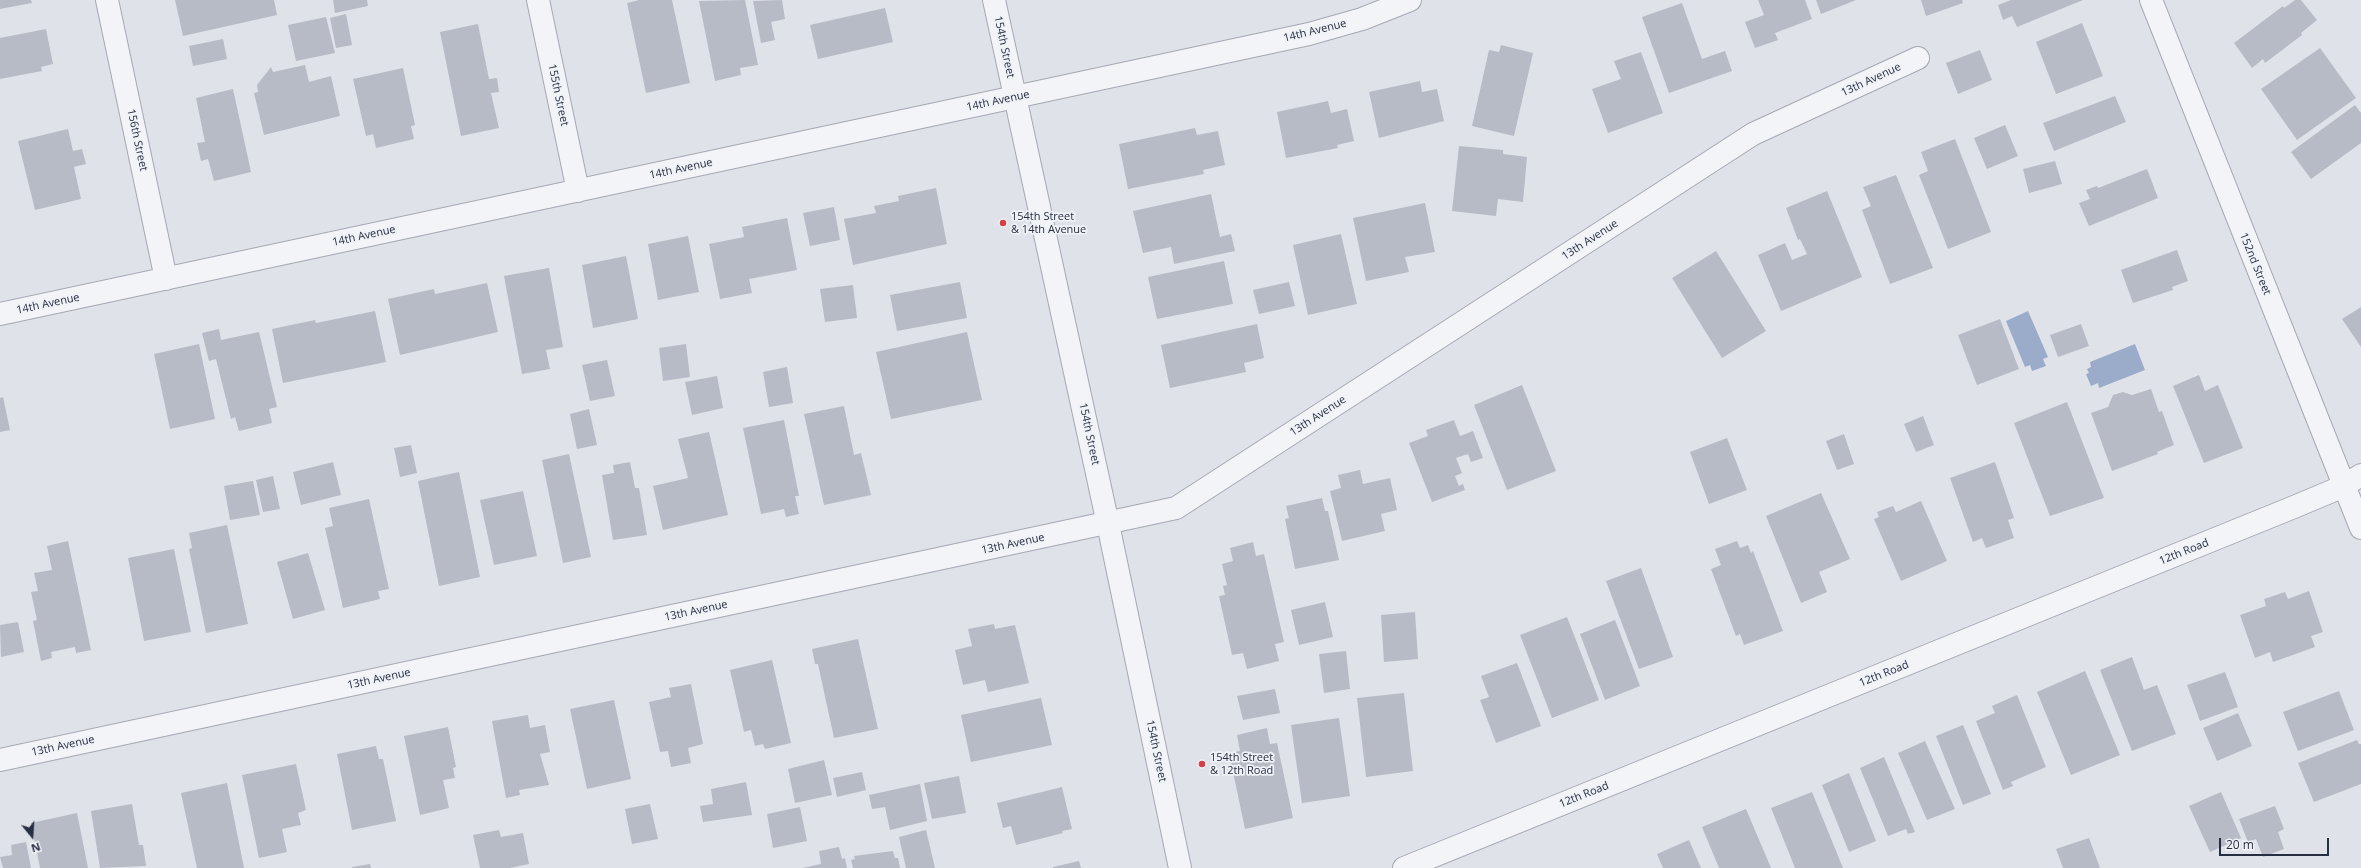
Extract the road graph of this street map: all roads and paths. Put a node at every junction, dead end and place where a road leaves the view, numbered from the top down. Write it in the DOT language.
graph roads {
  1 [pos="107,0"];
  2 [pos="538,0"];
  3 [pos="994,0"];
  4 [pos="1410,0"];
  5 [pos="2151,0"];
  6 [pos="1918,58"];
  7 [pos="1015,97"];
  8 [pos="578,191"];
  9 [pos="166,279"];
  10 [pos="0,314"];
  11 [pos="2353,480"];
  12 [pos="1108,524"];
  13 [pos="2361,528"];
  14 [pos="0,760"];
  15 [pos="1180,868"];
  16 [pos="1404,868"];
  1 -- 9 [label="street, 156th Street"];
  2 -- 8 [label="street, 155th Street"];
  3 -- 7 [label="street, 154th Street"];
  4 -- 7 [label="street, 14th Avenue"];
  5 -- 11 [label="street, 152nd Street"];
  6 -- 12 [label="street, 13th Avenue"];
  7 -- 8 [label="street, 14th Avenue"];
  7 -- 12 [label="street, 154th Street"];
  8 -- 9 [label="street, 14th Avenue"];
  9 -- 10 [label="street, 14th Avenue"];
  11 -- 13 [label="street, 152nd Street"];
  11 -- 16 [label="street, 12th Road"];
  12 -- 14 [label="street, 13th Avenue"];
  12 -- 15 [label="street, 154th Street"];
}
